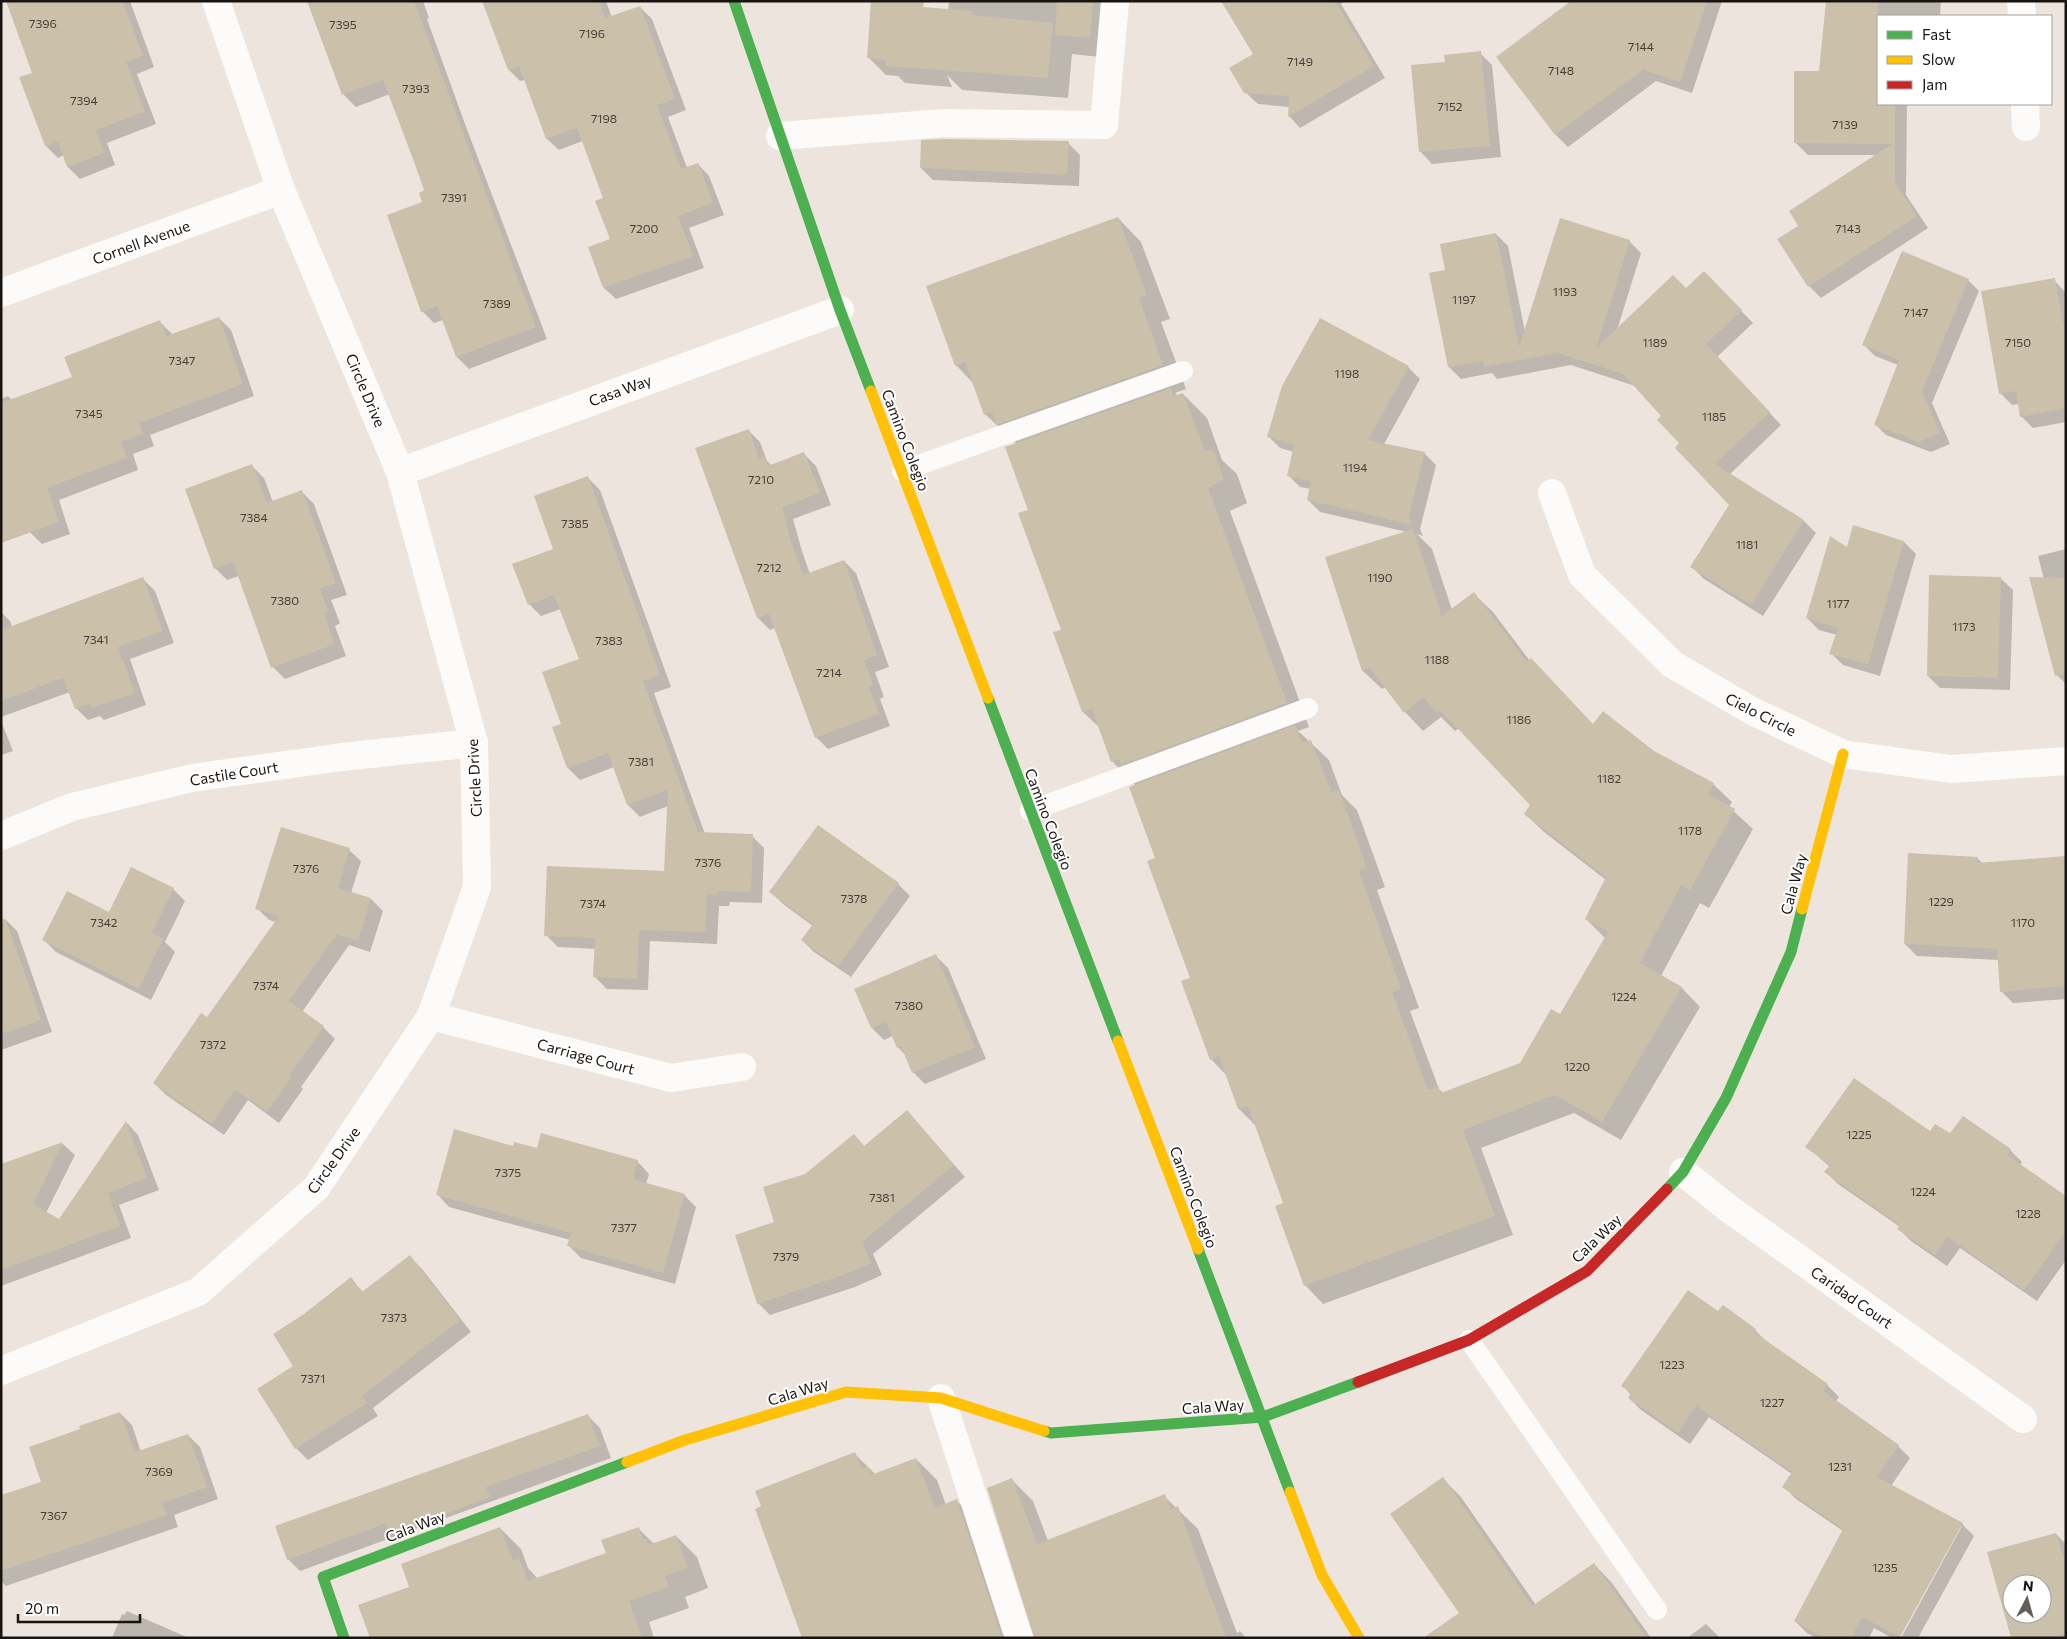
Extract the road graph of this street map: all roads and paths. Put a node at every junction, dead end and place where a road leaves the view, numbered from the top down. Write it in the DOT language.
graph roads {
  1 [pos="216,1"];
  2 [pos="734,1"];
  3 [pos="1115,1"];
  4 [pos="2022,1"];
  5 [pos="2022,15"];
  6 [pos="780,136"];
  7 [pos="281,190"];
  8 [pos="1,293"];
  9 [pos="840,310"];
  10 [pos="1183,370"];
  11 [pos="400,472"];
  12 [pos="902,472"];
  13 [pos="1552,493"];
  14 [pos="1308,708"];
  15 [pos="474,743"];
  16 [pos="1843,754"];
  17 [pos="2066,761"];
  18 [pos="1030,811"];
  19 [pos="1,836"];
  20 [pos="431,1016"];
  21 [pos="742,1067"];
  22 [pos="1683,1172"];
  23 [pos="1469,1340"];
  24 [pos="1,1371"];
  25 [pos="941,1398"];
  26 [pos="1263,1417"];
  27 [pos="2023,1419"];
  28 [pos="1657,1610"];
  29 [pos="344,1638"];
  30 [pos="1019,1638"];
  31 [pos="1359,1638"];
  1 -- 7 [label="street, Circle Drive"];
  2 -- 6 [label="street, Camino Colegio"];
  3 -- 6 [label="street"];
  4 -- 5 [label="street"];
  6 -- 9 [label="street, Camino Colegio"];
  7 -- 8 [label="street, Cornell Avenue"];
  7 -- 11 [label="street, Circle Drive"];
  9 -- 11 [label="street, Casa Way"];
  9 -- 12 [label="street, Camino Colegio"];
  10 -- 12 [label="lane"];
  11 -- 15 [label="street, Circle Drive"];
  12 -- 18 [label="street, Camino Colegio"];
  13 -- 16 [label="street, Cielo Circle"];
  14 -- 18 [label="lane"];
  15 -- 19 [label="street, Castile Court"];
  15 -- 20 [label="street, Circle Drive"];
  16 -- 17 [label="street, Cielo Circle"];
  16 -- 22 [label="street, Cala Way"];
  18 -- 26 [label="street, Camino Colegio"];
  20 -- 21 [label="street, Carriage Court"];
  20 -- 24 [label="street, Circle Drive"];
  22 -- 23 [label="street, Cala Way"];
  22 -- 27 [label="street, Caridad Court"];
  23 -- 26 [label="street, Cala Way"];
  23 -- 28 [label="lane"];
  25 -- 26 [label="street, Cala Way"];
  25 -- 29 [label="street, Cala Way"];
  25 -- 30 [label="street"];
  26 -- 31 [label="street, Camino Colegio"];
}
